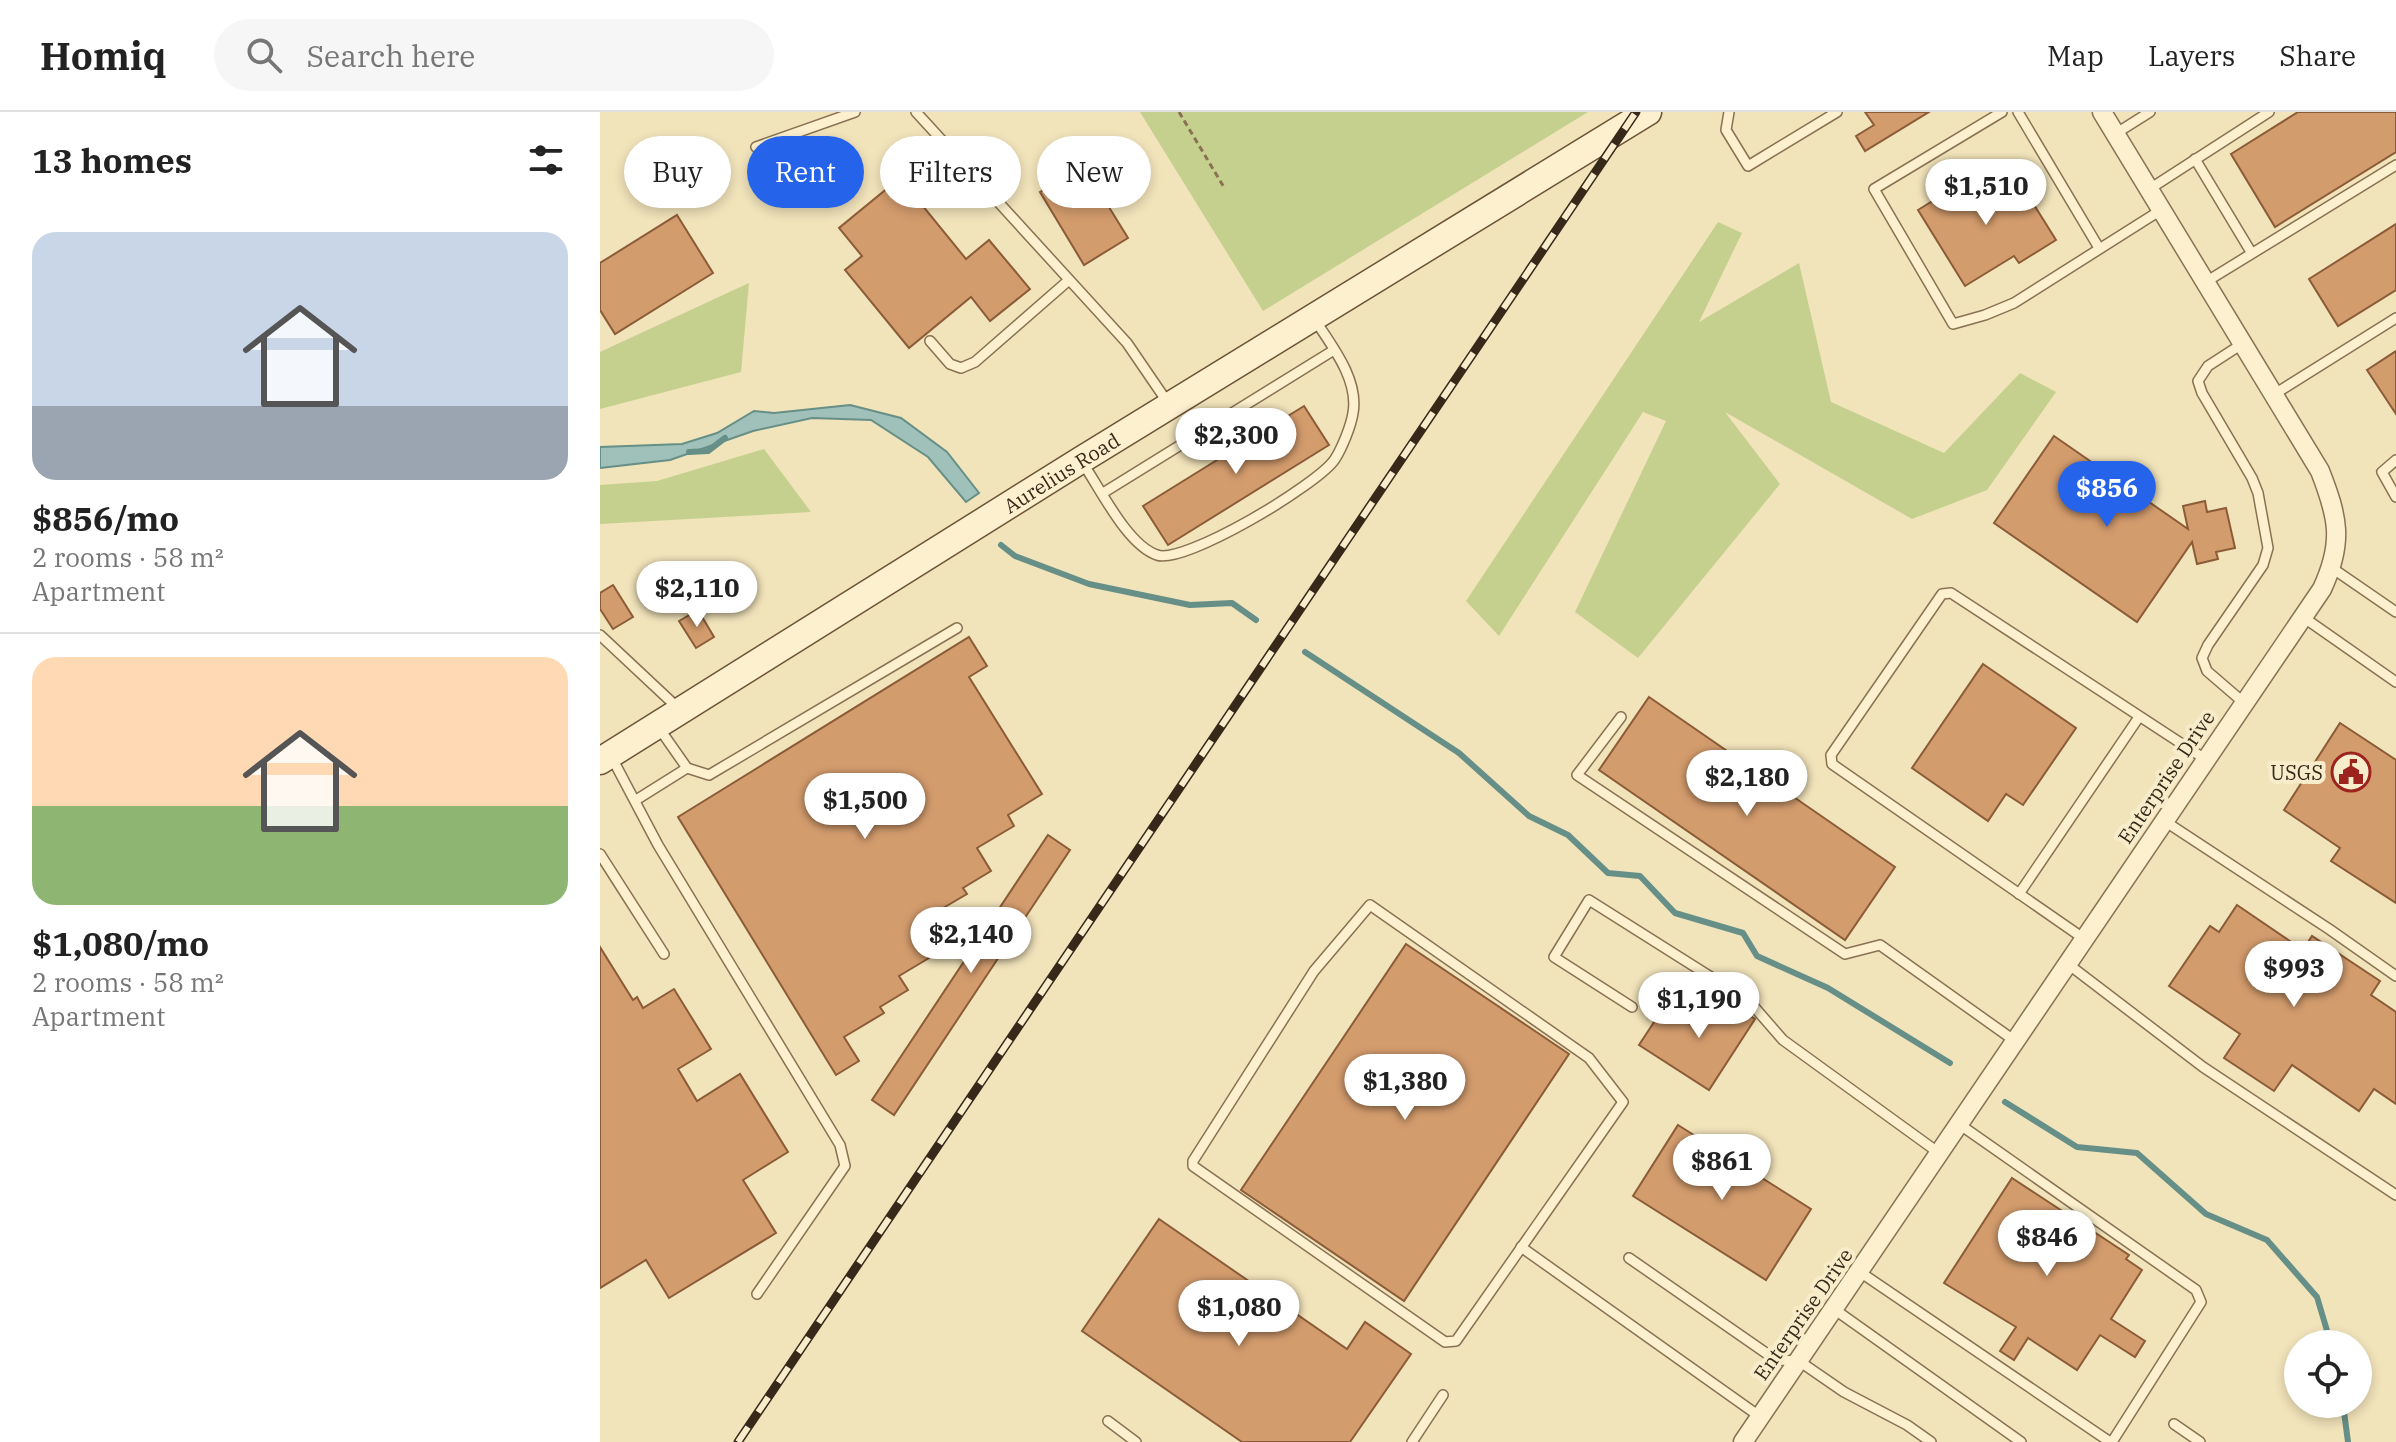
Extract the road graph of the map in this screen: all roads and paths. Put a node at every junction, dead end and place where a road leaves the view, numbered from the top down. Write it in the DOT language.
graph roads {
  1 [pos="855,112"];
  2 [pos="916,112"];
  3 [pos="1179,112"];
  4 [pos="1648,112"];
  5 [pos="1729,112"];
  6 [pos="1837,112"];
  7 [pos="2002,112"];
  8 [pos="2018,112"];
  9 [pos="2102,112"];
  10 [pos="2150,112"];
  11 [pos="2269,112"];
  12 [pos="2115,134"];
  13 [pos="787,136"];
  14 [pos="2195,159"];
  15 [pos="2396,165"];
  16 [pos="1225,189"];
  17 [pos="2148,190"];
  18 [pos="2161,210"];
  19 [pos="2099,248"];
  20 [pos="2251,252"];
  21 [pos="1069,280"];
  22 [pos="2204,283"];
  23 [pos="1313,317"];
  24 [pos="2396,318"];
  25 [pos="930,341"];
  26 [pos="2242,344"];
  27 [pos="1334,350"];
  28 [pos="2273,395"];
  29 [pos="1170,405"];
  30 [pos="1081,460"];
  31 [pos="2396,460"];
  32 [pos="1103,493"];
  33 [pos="2396,497"];
  34 [pos="2332,568"];
  35 [pos="2396,612"];
  36 [pos="2303,617"];
  37 [pos="957,628"];
  38 [pos="600,635"];
  39 [pos="2396,682"];
  40 [pos="2243,702"];
  41 [pos="681,711"];
  42 [pos="1621,717"];
  43 [pos="2139,717"];
  44 [pos="658,725"];
  45 [pos="605,758"];
  46 [pos="2205,759"];
  47 [pos="687,768"];
  48 [pos="636,800"];
  49 [pos="2163,820"];
  50 [pos="600,854"];
  51 [pos="2019,894"];
  52 [pos="2083,938"];
  53 [pos="664,954"];
  54 [pos="2068,964"];
  55 [pos="2396,976"];
  56 [pos="1632,1007"];
  57 [pos="2015,1041"];
  58 [pos="1959,1124"];
  59 [pos="1939,1153"];
  60 [pos="2396,1195"];
  61 [pos="1521,1247"];
  62 [pos="1629,1258"];
  63 [pos="1860,1272"];
  64 [pos="757,1294"];
  65 [pos="1834,1309"];
  66 [pos="1799,1361"];
  67 [pos="1443,1395"];
  68 [pos="1759,1416"];
  69 [pos="1108,1421"];
  70 [pos="2174,1424"];
  71 [pos="1136,1442"];
  72 [pos="1412,1442"];
  73 [pos="1743,1442"];
  74 [pos="1931,1442"];
  75 [pos="2021,1442"];
  76 [pos="2111,1442"];
  77 [pos="2200,1442"];
  1 -- 13 [label="lane"];
  2 -- 21 [label="lane"];
  3 -- 16 [label="path"];
  4 -- 23 [label="street, Aurelius Road"];
  5 -- 6 [label="lane"];
  7 -- 19 [label="lane"];
  8 -- 19 [label="lane"];
  9 -- 12 [label="street, Enterprise Drive"];
  10 -- 12 [label="lane"];
  11 -- 14 [label="lane"];
  12 -- 17 [label="street, Enterprise Drive"];
  14 -- 17 [label="lane"];
  14 -- 20 [label="lane"];
  15 -- 20 [label="lane"];
  17 -- 18 [label="street, Enterprise Drive"];
  18 -- 19 [label="lane"];
  18 -- 22 [label="street, Enterprise Drive"];
  20 -- 22 [label="lane"];
  21 -- 25 [label="lane"];
  21 -- 29 [label="lane"];
  22 -- 26 [label="street, Enterprise Drive"];
  23 -- 27 [label="lane"];
  23 -- 29 [label="street, Aurelius Road"];
  24 -- 28 [label="lane"];
  26 -- 28 [label="street, Enterprise Drive"];
  26 -- 40 [label="lane"];
  27 -- 32 [label="lane"];
  27 -- 32 [label="lane"];
  28 -- 34 [label="street, Enterprise Drive"];
  29 -- 30 [label="street, Aurelius Road"];
  30 -- 32 [label="lane"];
  30 -- 41 [label="street, Aurelius Road"];
  31 -- 33 [label="lane"];
  34 -- 35 [label="lane"];
  34 -- 36 [label="street, Enterprise Drive"];
  36 -- 39 [label="lane"];
  36 -- 40 [label="street, Enterprise Drive"];
  37 -- 47 [label="lane"];
  38 -- 41 [label="lane"];
  40 -- 46 [label="street, Enterprise Drive"];
  41 -- 44 [label="street, Aurelius Road"];
  42 -- 57 [label="lane"];
  43 -- 46 [label="lane"];
  43 -- 51 [label="lane"];
  43 -- 51 [label="lane"];
  44 -- 45 [label="street, Aurelius Road"];
  44 -- 47 [label="lane"];
  45 -- 48 [label="lane"];
  46 -- 49 [label="street, Enterprise Drive"];
  47 -- 48 [label="lane"];
  48 -- 64 [label="lane"];
  49 -- 52 [label="street, Enterprise Drive"];
  49 -- 55 [label="lane"];
  50 -- 53 [label="lane"];
  51 -- 52 [label="lane"];
  52 -- 54 [label="street, Enterprise Drive"];
  54 -- 57 [label="street, Enterprise Drive"];
  54 -- 60 [label="lane"];
  56 -- 59 [label="lane"];
  57 -- 58 [label="street, Enterprise Drive"];
  58 -- 59 [label="street, Enterprise Drive"];
  58 -- 76 [label="lane"];
  59 -- 63 [label="street, Enterprise Drive"];
  61 -- 61 [label="lane"];
  61 -- 68 [label="lane"];
  62 -- 66 [label="lane"];
  63 -- 65 [label="street, Enterprise Drive"];
  63 -- 76 [label="lane"];
  65 -- 66 [label="street, Enterprise Drive"];
  65 -- 75 [label="lane"];
  66 -- 68 [label="street, Enterprise Drive"];
  66 -- 74 [label="lane"];
  67 -- 72 [label="lane"];
  68 -- 73 [label="street, Enterprise Drive"];
  69 -- 71 [label="lane"];
  70 -- 77 [label="lane"];
}
